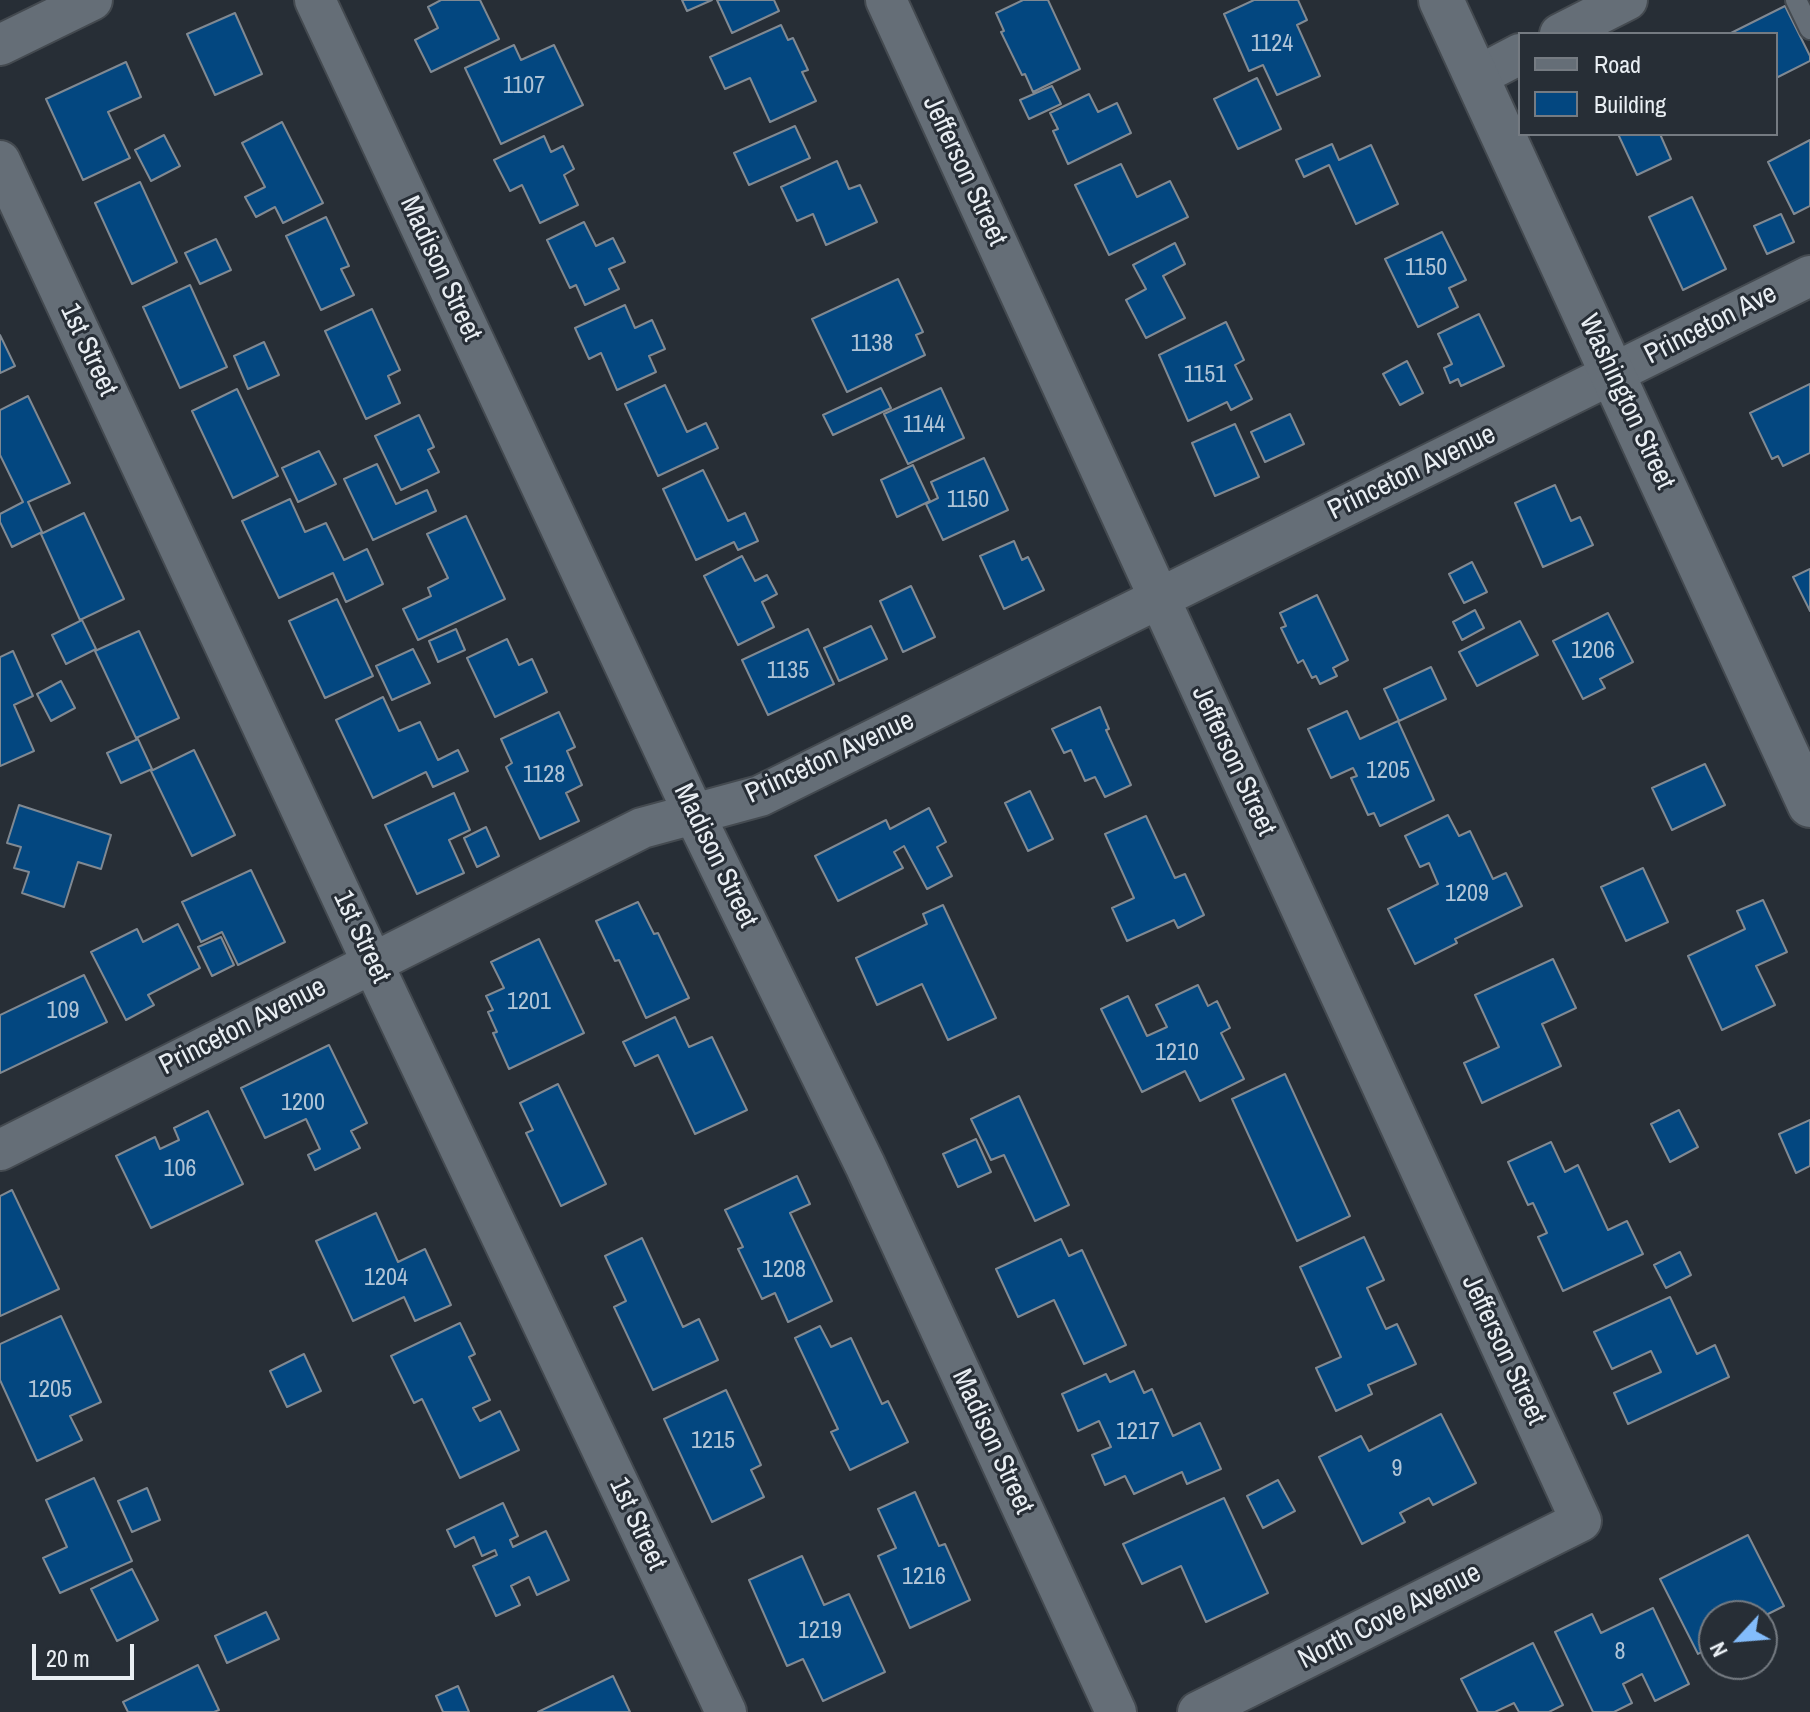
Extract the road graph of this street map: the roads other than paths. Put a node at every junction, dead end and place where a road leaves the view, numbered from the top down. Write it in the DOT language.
graph roads {
  1 [pos="92,0"];
  2 [pos="315,0"];
  3 [pos="886,0"];
  4 [pos="1441,0"];
  5 [pos="1627,0"];
  6 [pos="1796,0"];
  7 [pos="1810,29"];
  8 [pos="1564,32"];
  9 [pos="0,45"];
  10 [pos="1518,55"];
  11 [pos="1476,77"];
  12 [pos="0,161"];
  13 [pos="1810,276"];
  14 [pos="1613,375"];
  15 [pos="1159,598"];
  16 [pos="1810,805"];
  17 [pos="694,814"];
  18 [pos="372,962"];
  19 [pos="0,1150"];
  20 [pos="1581,1521"];
  21 [pos="726,1712"];
  22 [pos="1116,1712"];
  23 [pos="1198,1712"];
  1 -- 9 [label="street"];
  2 -- 17 [label="street, Madison Street"];
  3 -- 15 [label="street, Jefferson Street"];
  4 -- 11 [label="street, Washington Street"];
  5 -- 8 [label="street"];
  6 -- 7 [label="lane"];
  10 -- 11 [label="street"];
  11 -- 14 [label="street, Washington Street"];
  12 -- 18 [label="street, 1st Street"];
  13 -- 14 [label="street, Princeton Ave"];
  14 -- 15 [label="street, Princeton Avenue"];
  14 -- 16 [label="street, Washington Street"];
  15 -- 17 [label="street, Princeton Avenue"];
  15 -- 20 [label="street, Jefferson Street"];
  17 -- 18 [label="street, Princeton Avenue"];
  17 -- 22 [label="street, Madison Street"];
  18 -- 19 [label="street, Princeton Avenue"];
  18 -- 21 [label="street, 1st Street"];
  20 -- 23 [label="street, North Cove Avenue"];
}
